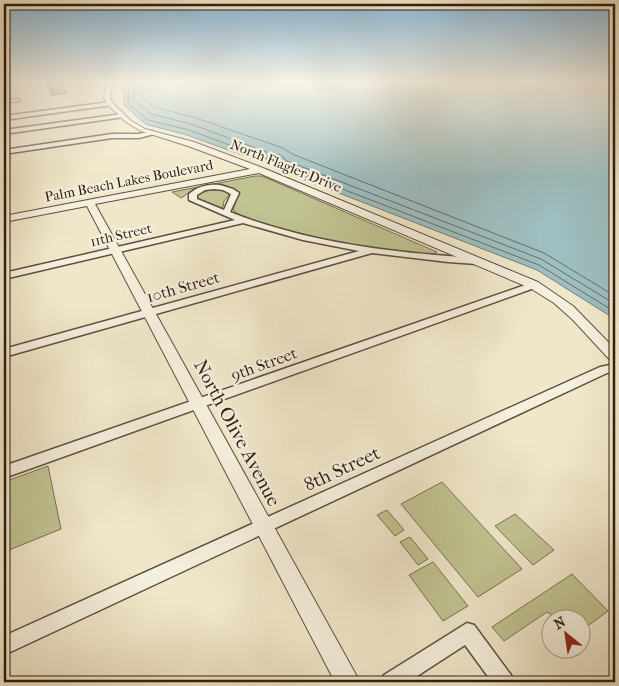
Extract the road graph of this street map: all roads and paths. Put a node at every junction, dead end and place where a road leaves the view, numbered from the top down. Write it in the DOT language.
graph roads {
  1 [pos="34,114"];
  2 [pos="122,116"];
  3 [pos="4,118"];
  4 [pos="4,132"];
  5 [pos="152,133"];
  6 [pos="4,152"];
  7 [pos="260,170"];
  8 [pos="90,203"];
  9 [pos="226,213"];
  10 [pos="4,219"];
  11 [pos="244,220"];
  12 [pos="116,250"];
  13 [pos="370,250"];
  14 [pos="477,261"];
  15 [pos="4,276"];
  16 [pos="534,285"];
  17 [pos="149,312"];
  18 [pos="4,353"];
  19 [pos="615,357"];
  20 [pos="615,368"];
  21 [pos="198,405"];
  22 [pos="4,472"];
  23 [pos="264,527"];
  24 [pos="4,646"];
  25 [pos="348,682"];
  26 [pos="391,682"];
  27 [pos="504,682"];
  1 -- 3 [label="street"];
  2 -- 4 [label="street"];
  2 -- 5 [label="street, North Flagler Drive"];
  5 -- 6 [label="street"];
  5 -- 7 [label="street, North Flagler Drive"];
  7 -- 8 [label="street, Palm Beach Lakes Boulevard"];
  7 -- 14 [label="street, North Flagler Drive"];
  8 -- 10 [label="street, Palm Beach Lakes Boulevard"];
  8 -- 12 [label="street, North Olive Avenue"];
  9 -- 9 [label="street, North Flagler Drive"];
  9 -- 11 [label="street, North Flagler Drive"];
  11 -- 12 [label="street, 11th Street"];
  11 -- 13 [label="street, North Flagler Drive"];
  12 -- 15 [label="street, 11th Street"];
  12 -- 17 [label="street, North Olive Avenue"];
  13 -- 14 [label="street, North Flagler Drive"];
  13 -- 17 [label="street, 10th Street"];
  14 -- 16 [label="street, North Flagler Drive"];
  16 -- 19 [label="street, North Flagler Drive"];
  16 -- 21 [label="street, 9th Street"];
  17 -- 18 [label="street, 10th Street"];
  17 -- 21 [label="street, North Olive Avenue"];
  20 -- 23 [label="street, 8th Street"];
  21 -- 22 [label="street, 9th Street"];
  21 -- 23 [label="street, North Olive Avenue"];
  23 -- 24 [label="street, 8th Street"];
  23 -- 25 [label="street, North Olive Avenue"];
  26 -- 27 [label="street"];
}
